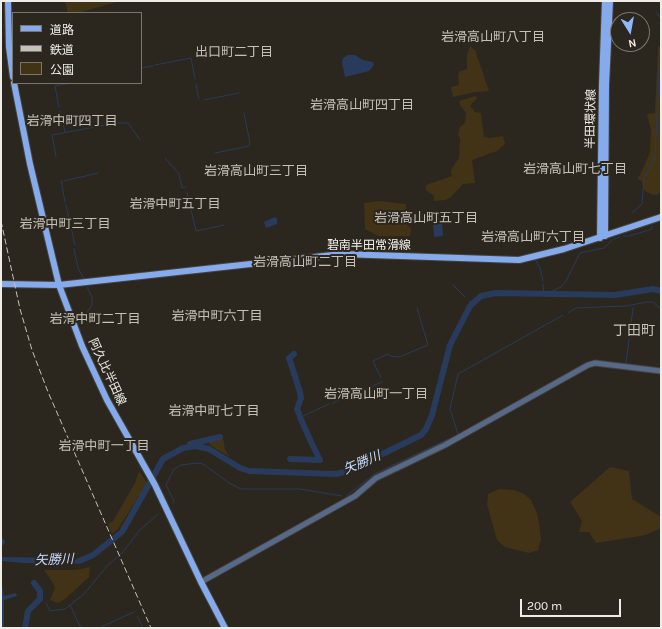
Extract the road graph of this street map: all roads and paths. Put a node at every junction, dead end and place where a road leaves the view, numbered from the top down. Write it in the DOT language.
graph roads {
  1 [pos="8,1"];
  2 [pos="605,1"];
  3 [pos="610,1"];
  4 [pos="12,70"];
  5 [pos="14,84"];
  6 [pos="661,217"];
  7 [pos="603,237"];
  8 [pos="1,284"];
  9 [pos="58,285"];
  10 [pos="661,371"];
  11 [pos="201,582"];
  12 [pos="225,628"];
  1 -- 4 [label="main road"];
  2 -- 7 [label="main road, 半田環状線"];
  3 -- 7 [label="main road, 半田環状線"];
  5 -- 9 [label="main road, 阿久比半田線"];
  6 -- 7 [label="main road, 碧南半田常滑線"];
  7 -- 9 [label="main road, 碧南半田常滑線"];
  8 -- 9 [label="main road, 碧南半田常滑線"];
  9 -- 11 [label="main road, 阿久比半田線"];
  10 -- 11 [label="street"];
  11 -- 12 [label="main road, 阿久比半田線"];
}
